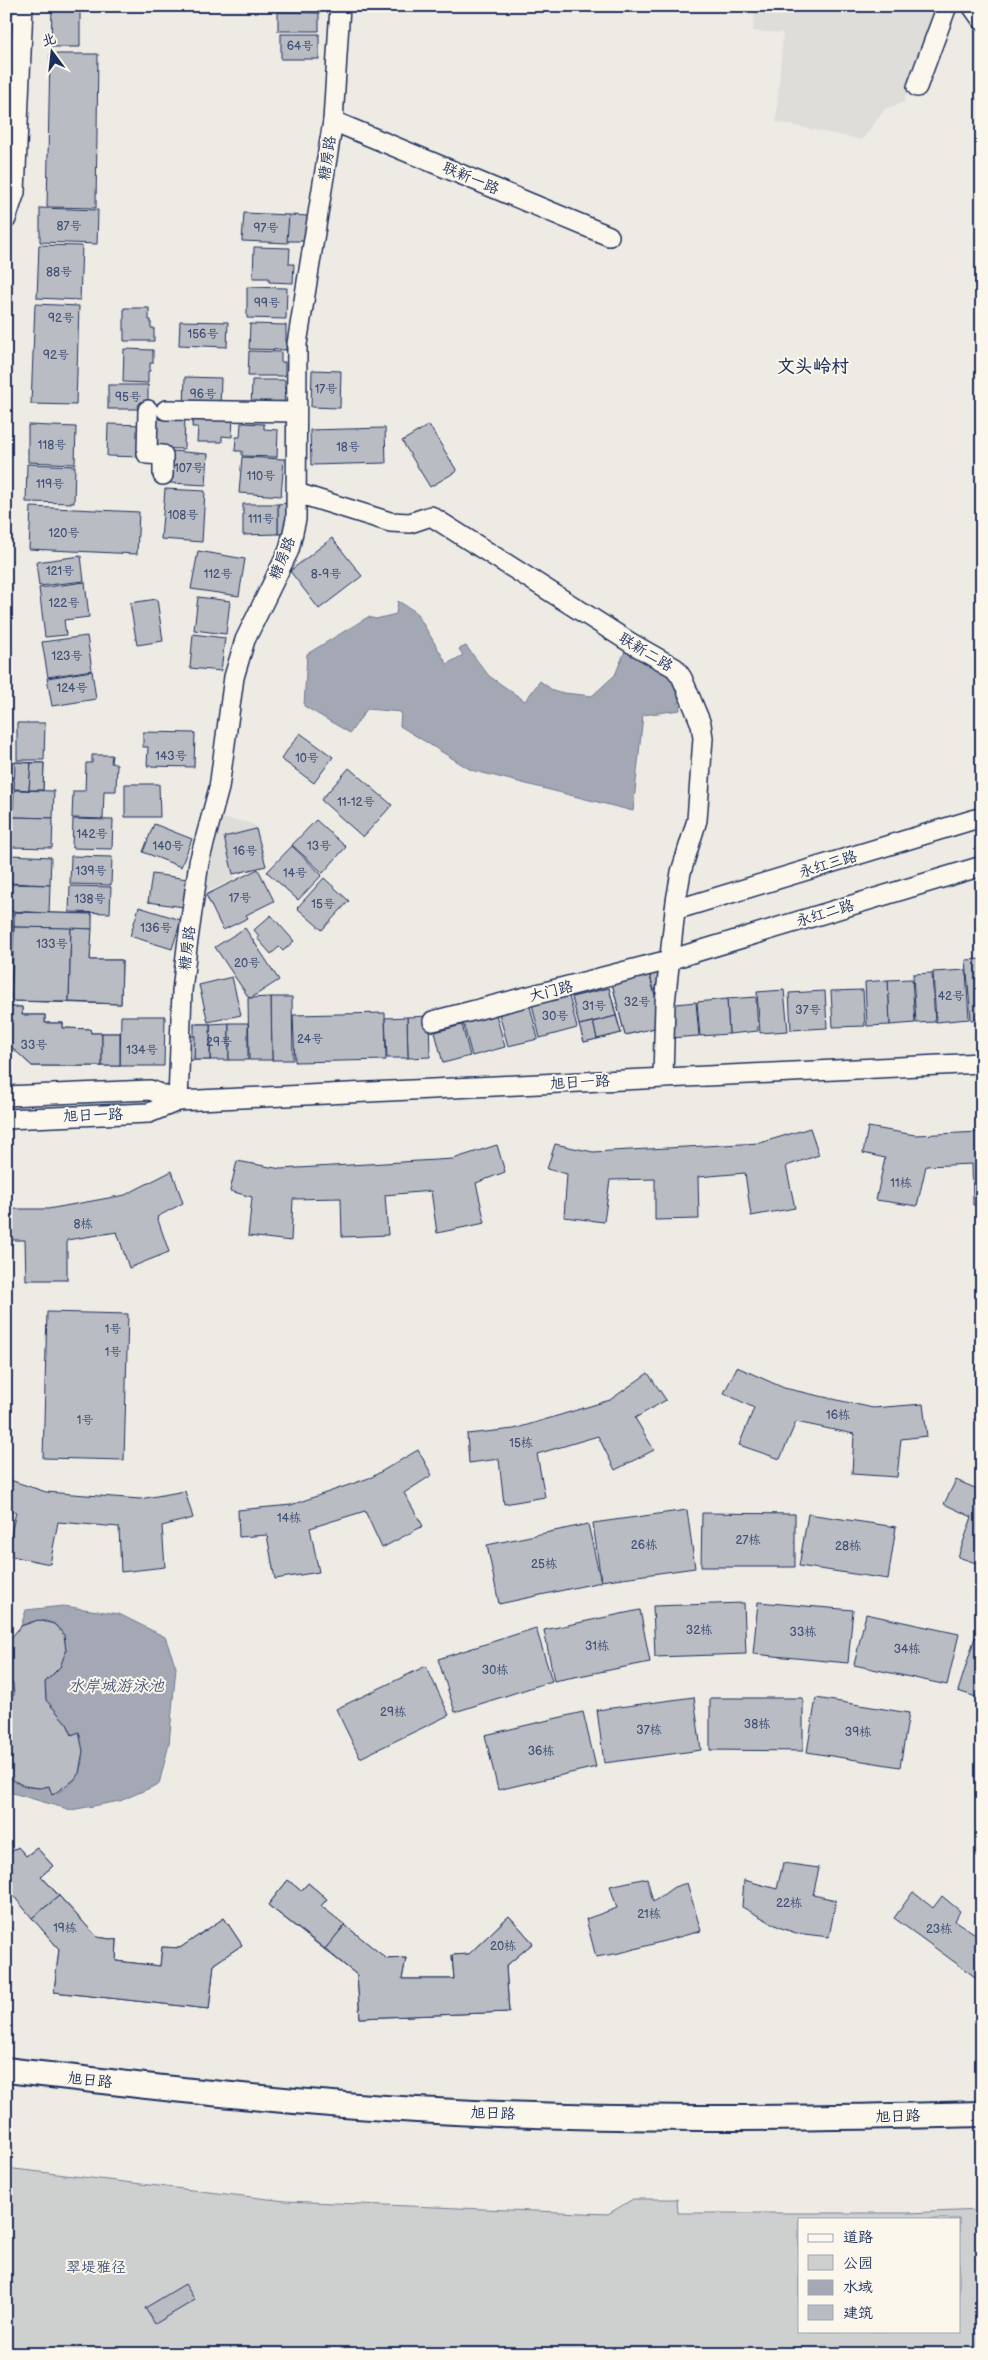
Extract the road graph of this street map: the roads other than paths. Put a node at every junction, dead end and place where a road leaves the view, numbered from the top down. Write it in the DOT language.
graph roads {
  1 [pos="24,6"];
  2 [pos="340,6"];
  3 [pos="946,6"];
  4 [pos="972,6"];
  5 [pos="982,20"];
  6 [pos="917,87"];
  7 [pos="333,121"];
  8 [pos="6,219"];
  9 [pos="609,236"];
  10 [pos="295,412"];
  11 [pos="163,475"];
  12 [pos="297,493"];
  13 [pos="982,817"];
  14 [pos="982,866"];
  15 [pos="675,910"];
  16 [pos="669,960"];
  17 [pos="433,1021"];
  18 [pos="982,1063"];
  19 [pos="663,1078"];
  20 [pos="6,1096"];
  21 [pos="178,1101"];
  22 [pos="6,1119"];
  23 [pos="6,2070"];
  24 [pos="982,2114"];
  1 -- 8 [label="street"];
  2 -- 7 [label="street, 糖房路"];
  3 -- 6 [label="street"];
  4 -- 5 [label="street"];
  7 -- 9 [label="street, 联新一路"];
  7 -- 10 [label="street, 糖房路"];
  10 -- 11 [label="street"];
  10 -- 12 [label="street, 糖房路"];
  12 -- 15 [label="street, 联新二路"];
  12 -- 21 [label="street, 糖房路"];
  13 -- 15 [label="street, 永红三路"];
  14 -- 16 [label="street, 永红二路"];
  15 -- 16 [label="street, 联新二路"];
  16 -- 17 [label="street, 大门路"];
  16 -- 19 [label="street, 联新二路"];
  18 -- 19 [label="street, 旭日一路"];
  19 -- 21 [label="street, 旭日一路"];
  20 -- 21 [label="street, 旭日一路"];
  21 -- 22 [label="street, 旭日一路"];
  23 -- 24 [label="main road, 旭日路"];
}
